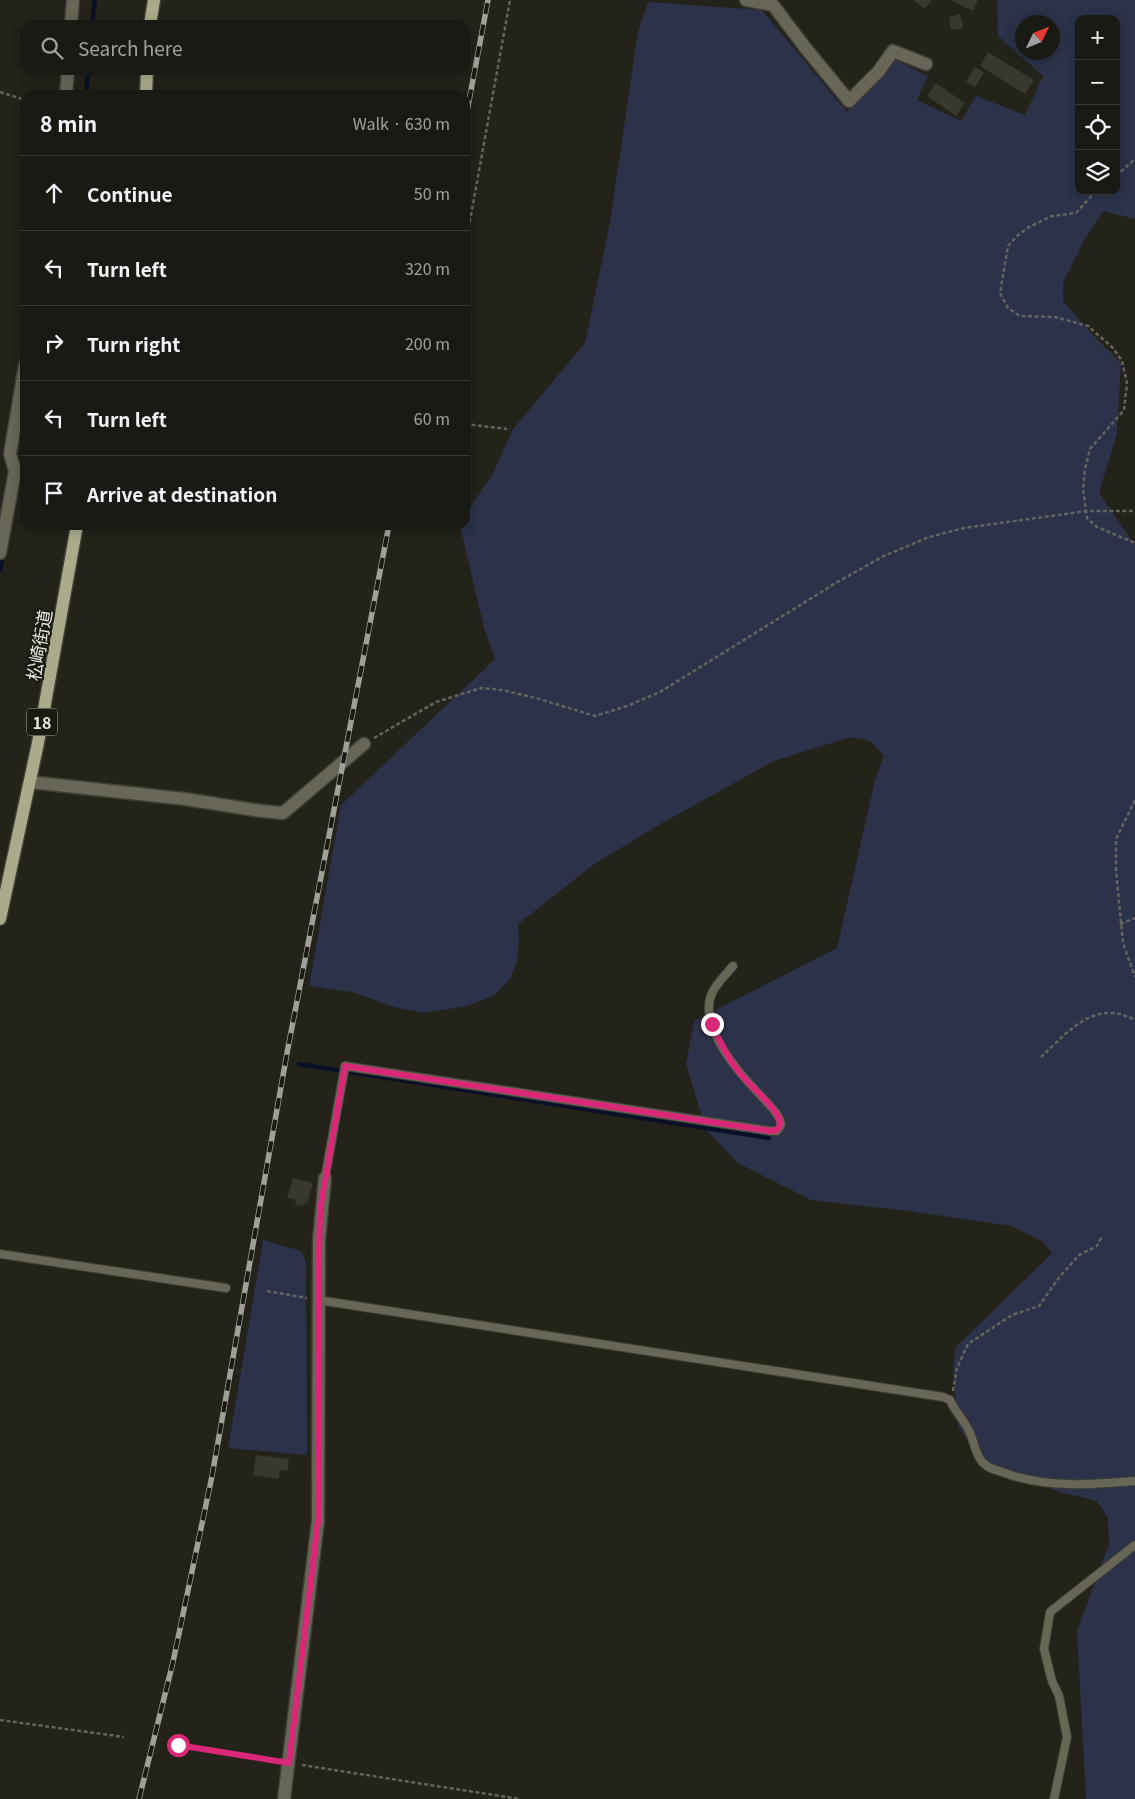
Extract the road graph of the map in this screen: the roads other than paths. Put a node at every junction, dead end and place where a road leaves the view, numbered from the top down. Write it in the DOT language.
graph roads {
  1 [pos="73,0"];
  2 [pos="154,0"];
  3 [pos="746,0"];
  4 [pos="72,20"];
  5 [pos="151,20"];
  6 [pos="926,64"];
  7 [pos="68,75"];
  8 [pos="147,75"];
  9 [pos="66,90"];
  10 [pos="146,90"];
  11 [pos="20,395"];
  12 [pos="76,530"];
  13 [pos="0,553"];
  14 [pos="364,744"];
  15 [pos="30,782"];
  16 [pos="5,870"];
  17 [pos="0,918"];
  18 [pos="734,966"];
  19 [pos="325,1178"];
  20 [pos="0,1254"];
  21 [pos="226,1288"];
  22 [pos="318,1300"];
  23 [pos="1135,1481"];
  24 [pos="1135,1545"];
  25 [pos="284,1799"];
  26 [pos="1054,1799"];
  1 -- 4 [label="street"];
  2 -- 5 [label="main road"];
  3 -- 6 [label="street"];
  7 -- 9 [label="street"];
  8 -- 10 [label="main road"];
  11 -- 13 [label="street"];
  12 -- 15 [label="main road, 松崎街道 / 18"];
  14 -- 15 [label="street"];
  15 -- 16 [label="main road, 松崎街道 / 18"];
  16 -- 17 [label="main road, 松崎街道 / 18"];
  18 -- 19 [label="lane"];
  19 -- 22 [label="street"];
  20 -- 21 [label="lane"];
  22 -- 23 [label="lane"];
  22 -- 25 [label="street"];
  24 -- 26 [label="lane"];
}
